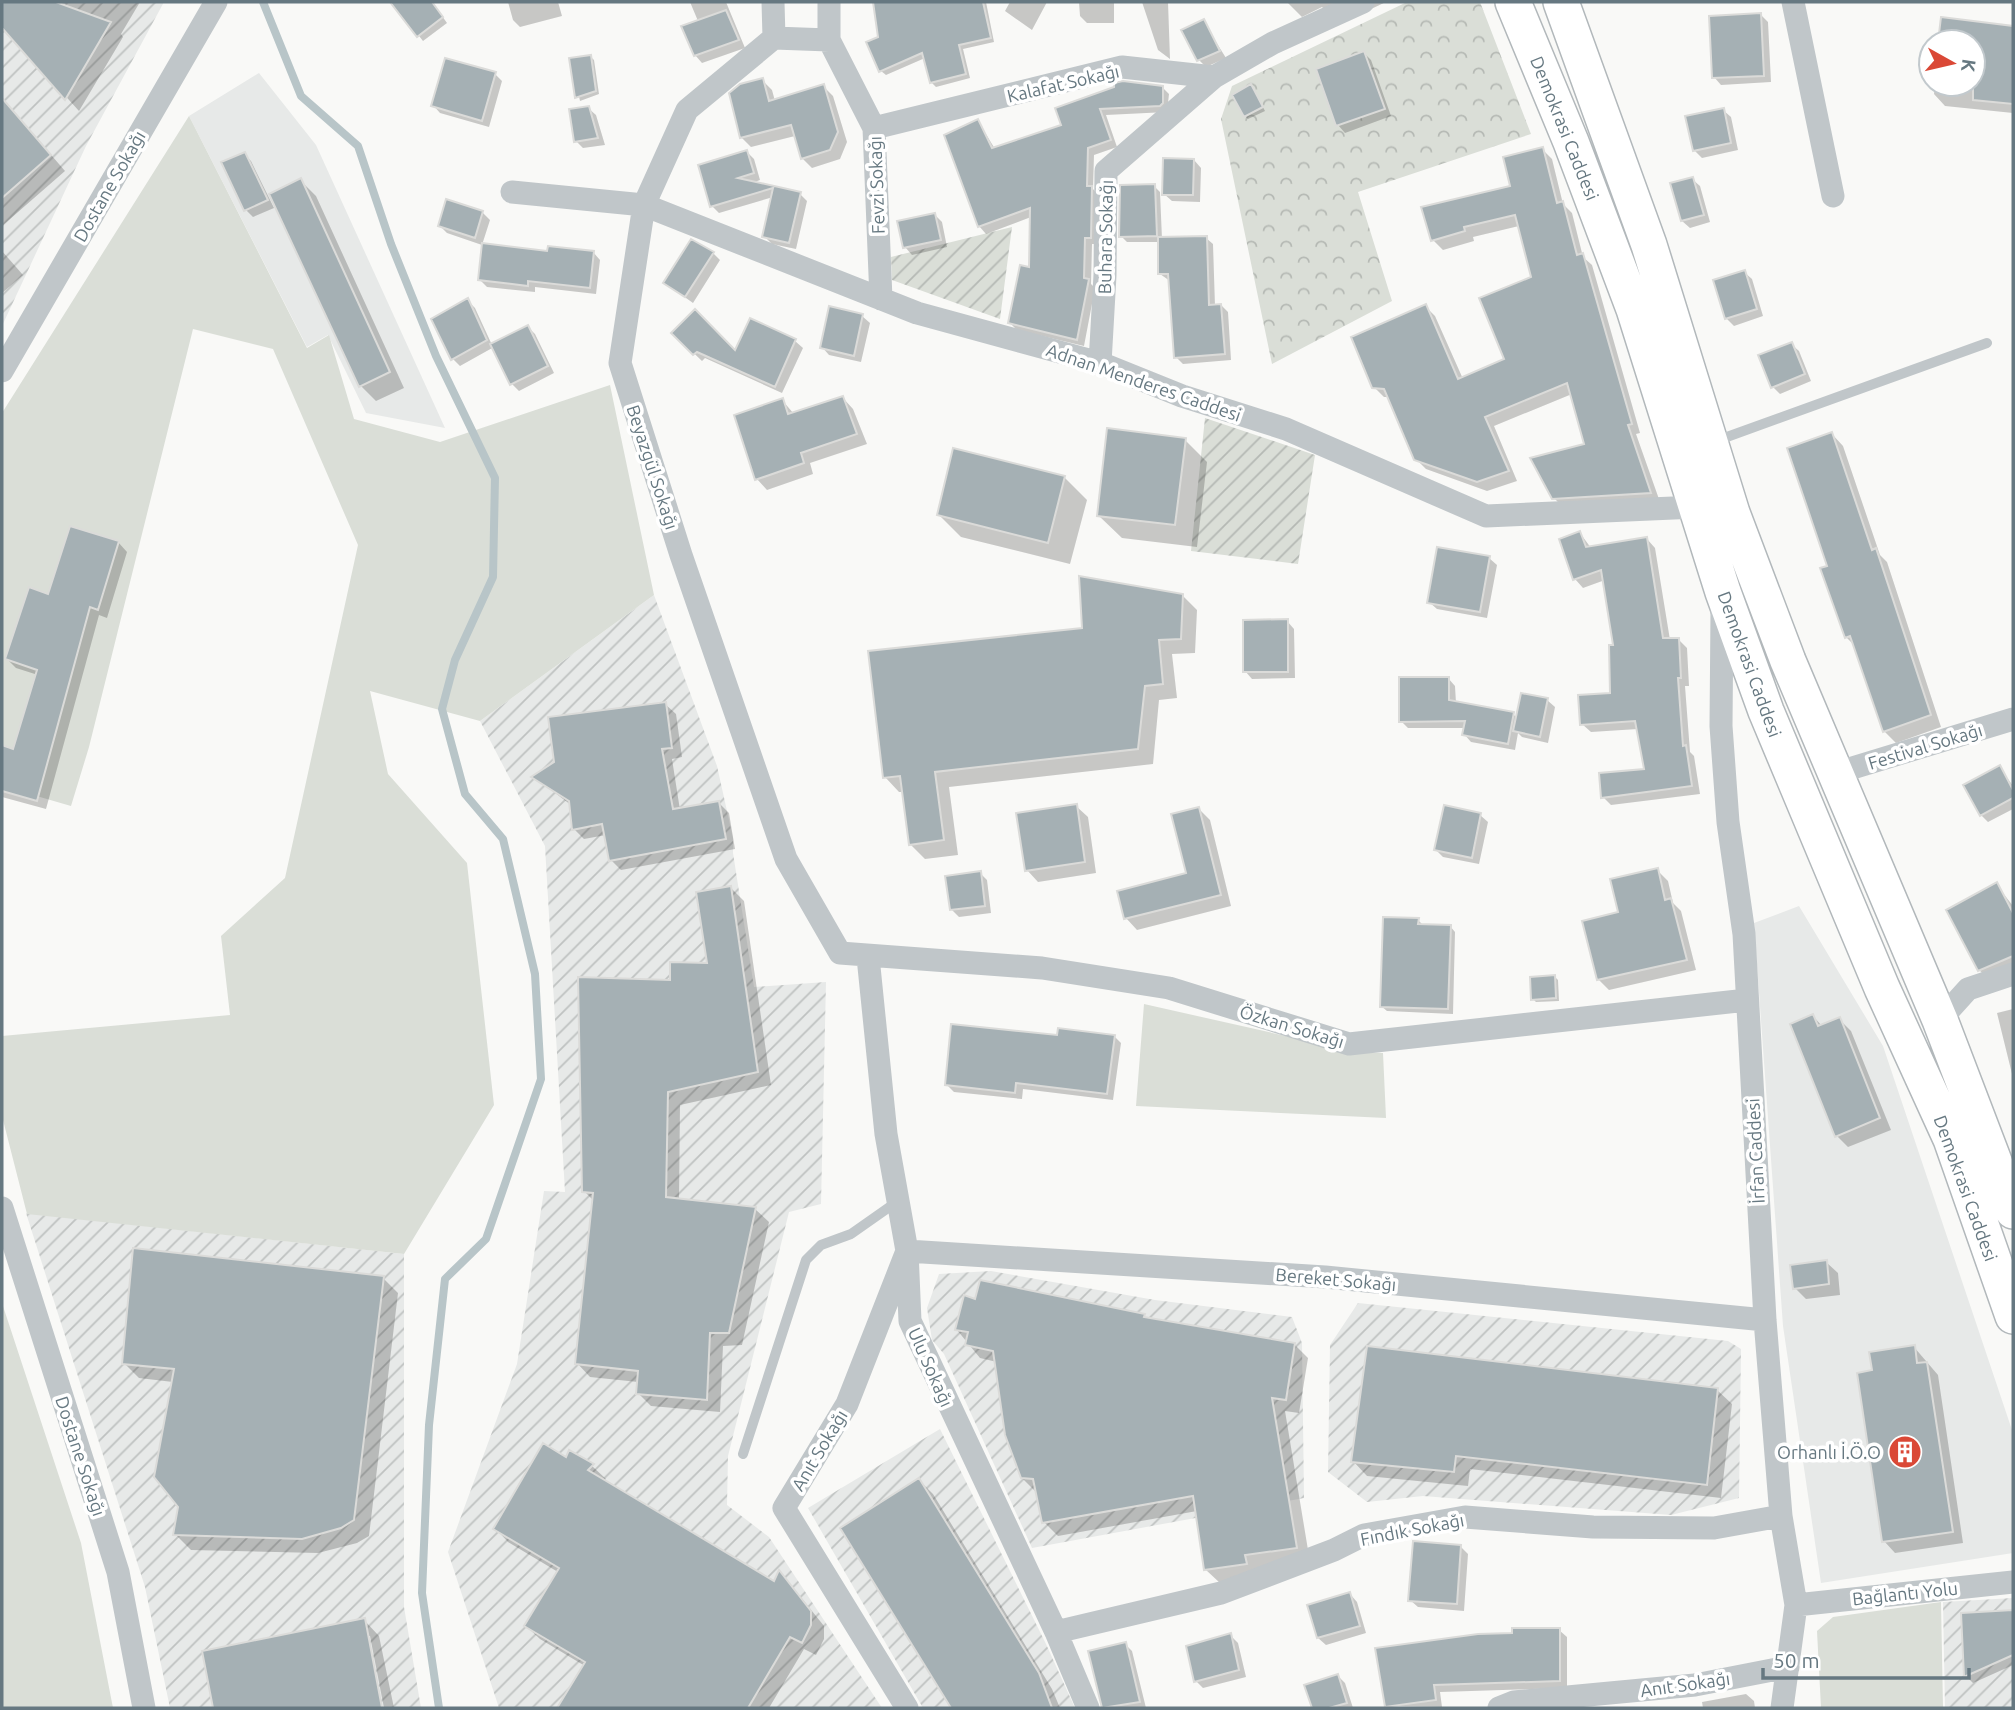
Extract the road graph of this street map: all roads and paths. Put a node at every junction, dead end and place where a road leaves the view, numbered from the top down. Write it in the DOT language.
graph roads {
  1 [pos="216,2"];
  2 [pos="773,2"];
  3 [pos="829,2"];
  4 [pos="1363,2"];
  5 [pos="1513,2"];
  6 [pos="1561,2"];
  7 [pos="1793,2"];
  8 [pos="774,38"];
  9 [pos="829,40"];
  10 [pos="1214,77"];
  11 [pos="874,128"];
  12 [pos="512,192"];
  13 [pos="1833,195"];
  14 [pos="644,205"];
  15 [pos="881,299"];
  16 [pos="1987,343"];
  17 [pos="1100,363"];
  18 [pos="2,371"];
  19 [pos="1710,443"];
  20 [pos="1697,508"];
  21 [pos="1723,592"];
  22 [pos="2013,719"];
  23 [pos="1836,773"];
  24 [pos="840,953"];
  25 [pos="868,957"];
  26 [pos="2013,974"];
  27 [pos="1747,1000"];
  28 [pos="1940,1020"];
  29 [pos="898,1201"];
  30 [pos="2,1208"];
  31 [pos="2013,1211"];
  32 [pos="907,1251"];
  33 [pos="2013,1316"];
  34 [pos="1765,1320"];
  35 [pos="743,1454"];
  36 [pos="1781,1516"];
  37 [pos="2013,1582"];
  38 [pos="1796,1605"];
  39 [pos="1056,1632"];
  40 [pos="1788,1667"];
  41 [pos="144,1708"];
  42 [pos="907,1708"];
  43 [pos="1088,1708"];
  44 [pos="1499,1708"];
  45 [pos="1782,1708"];
  1 -- 18 [label="street, Dostane Sokağı"];
  2 -- 8 [label="street"];
  3 -- 9 [label="street, Fevzi Sokağı"];
  4 -- 10 [label="street"];
  5 -- 20 [label="main road, Demokrasi Caddesi"];
  6 -- 19 [label="main road, Demokrasi Caddesi"];
  7 -- 13 [label="street"];
  8 -- 9 [label="street"];
  8 -- 14 [label="street, Beyazgül Sokağı"];
  9 -- 11 [label="street, Fevzi Sokağı"];
  10 -- 11 [label="street, Kalafat Sokağı"];
  10 -- 17 [label="street, Buhara Sokağı"];
  11 -- 15 [label="street, Fevzi Sokağı"];
  12 -- 14 [label="street, Adnan Menderes Caddesi"];
  14 -- 15 [label="street, Adnan Menderes Caddesi"];
  14 -- 24 [label="street, Beyazgül Sokağı"];
  15 -- 17 [label="street, Adnan Menderes Caddesi"];
  16 -- 19 [label="lane"];
  17 -- 20 [label="street, Adnan Menderes Caddesi"];
  19 -- 23 [label="main road, Demokrasi Caddesi"];
  20 -- 21 [label="main road, Demokrasi Caddesi"];
  21 -- 27 [label="street, İrfan Caddesi"];
  21 -- 33 [label="main road, Demokrasi Caddesi"];
  22 -- 23 [label="street, Festival Sokağı"];
  23 -- 28 [label="main road, Demokrasi Caddesi"];
  24 -- 25 [label="street, Özkan Sokağı"];
  25 -- 27 [label="street, Özkan Sokağı"];
  25 -- 29 [label="street, Ulu Sokağı"];
  26 -- 28 [label="street"];
  27 -- 34 [label="street, İrfan Caddesi"];
  28 -- 31 [label="main road, Demokrasi Caddesi"];
  29 -- 32 [label="street, Ulu Sokağı"];
  29 -- 35 [label="lane"];
  30 -- 41 [label="street, Dostane Sokağı"];
  32 -- 34 [label="street, Bereket Sokağı"];
  32 -- 39 [label="street, Ulu Sokağı"];
  32 -- 42 [label="street, Anıt Sokağı"];
  34 -- 36 [label="street, İrfan Caddesi"];
  36 -- 38 [label="street, İrfan Caddesi"];
  36 -- 39 [label="street, Fındık Sokağı"];
  37 -- 38 [label="street, Bağlantı Yolu"];
  38 -- 40 [label="street, İrfan Caddesi"];
  39 -- 43 [label="street, Ulu Sokağı"];
  40 -- 44 [label="street, Anıt Sokağı"];
  40 -- 45 [label="street, İrfan Caddesi"];
}
